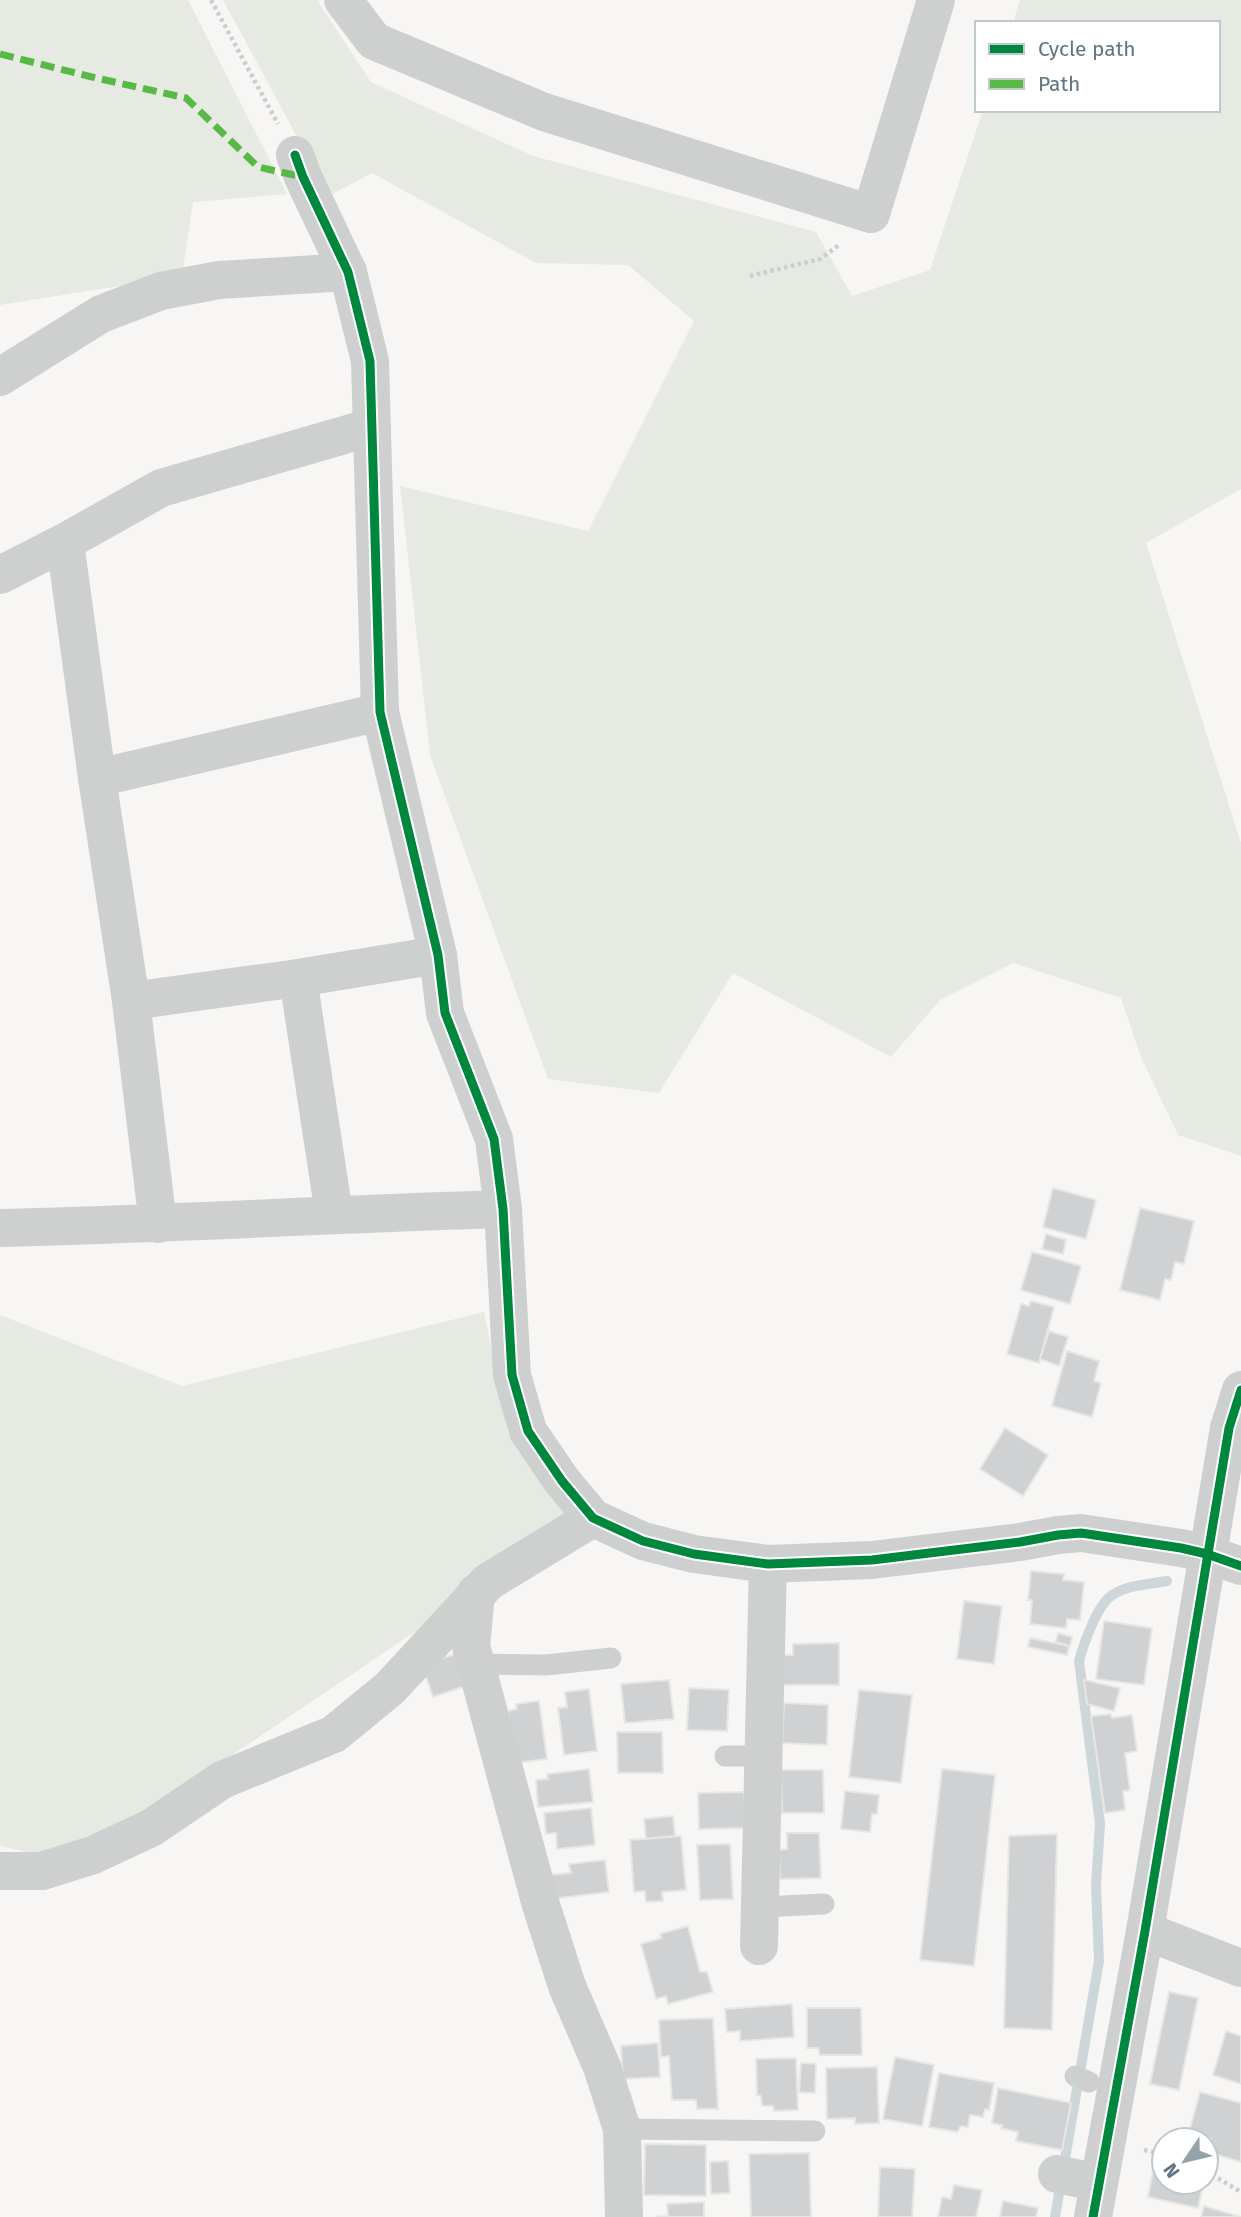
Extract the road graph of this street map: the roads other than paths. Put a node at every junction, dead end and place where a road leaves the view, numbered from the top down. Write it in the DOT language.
graph roads {
  1 [pos="343,0"];
  2 [pos="936,0"];
  3 [pos="295,155"];
  4 [pos="348,272"];
  5 [pos="0,377"];
  6 [pos="372,426"];
  7 [pos="65,542"];
  8 [pos="0,575"];
  9 [pos="380,712"];
  10 [pos="97,778"];
  11 [pos="439,955"];
  12 [pos="298,978"];
  13 [pos="131,1001"];
  14 [pos="503,1209"];
  15 [pos="334,1214"];
  16 [pos="158,1224"];
  17 [pos="0,1228"];
  18 [pos="1241,1390"];
  19 [pos="593,1518"];
  20 [pos="1224,1560"];
  21 [pos="768,1564"];
  22 [pos="476,1593"];
  23 [pos="611,1658"];
  24 [pos="476,1664"];
  25 [pos="725,1756"];
  26 [pos="764,1756"];
  27 [pos="0,1871"];
  28 [pos="824,1904"];
  29 [pos="760,1907"];
  30 [pos="1145,1931"];
  31 [pos="759,1946"];
  32 [pos="1241,1968"];
  33 [pos="622,2129"];
  34 [pos="816,2131"];
  35 [pos="1080,2188"];
  36 [pos="624,2217"];
  1 -- 2 [label="street"];
  3 -- 4 [label="street"];
  4 -- 5 [label="street"];
  4 -- 6 [label="street"];
  6 -- 7 [label="street"];
  6 -- 9 [label="street"];
  7 -- 8 [label="street"];
  7 -- 10 [label="street"];
  9 -- 10 [label="street"];
  9 -- 11 [label="street"];
  10 -- 13 [label="street"];
  11 -- 12 [label="street"];
  11 -- 14 [label="street"];
  12 -- 13 [label="street"];
  12 -- 15 [label="street"];
  13 -- 16 [label="street"];
  14 -- 15 [label="street"];
  14 -- 19 [label="street"];
  15 -- 16 [label="street"];
  16 -- 17 [label="street"];
  18 -- 20 [label="street"];
  19 -- 21 [label="street"];
  19 -- 22 [label="street"];
  20 -- 21 [label="street"];
  20 -- 30 [label="street"];
  21 -- 26 [label="street"];
  22 -- 24 [label="street"];
  22 -- 27 [label="street"];
  23 -- 24 [label="lane"];
  24 -- 33 [label="street"];
  25 -- 26 [label="lane"];
  26 -- 29 [label="street"];
  28 -- 29 [label="lane"];
  29 -- 31 [label="street"];
  30 -- 32 [label="street"];
  30 -- 35 [label="street"];
  33 -- 34 [label="lane"];
  33 -- 36 [label="street"];
}
